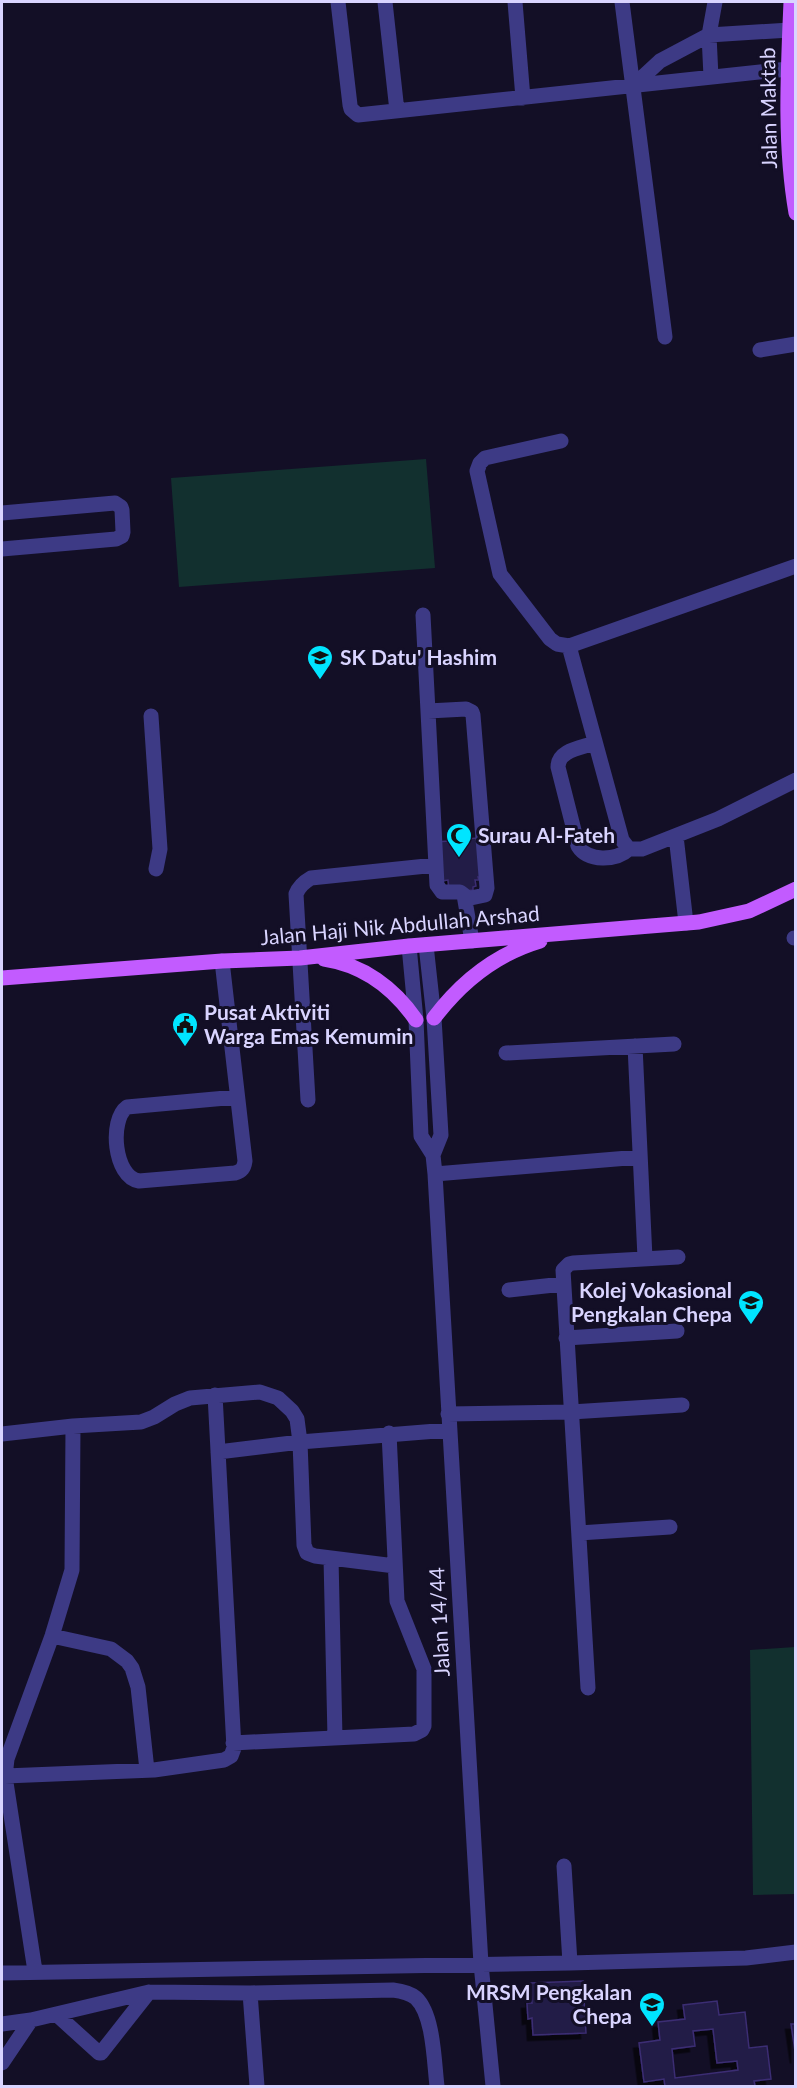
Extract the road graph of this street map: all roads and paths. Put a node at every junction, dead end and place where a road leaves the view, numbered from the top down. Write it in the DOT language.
graph roads {
  1 [pos="338,2"];
  2 [pos="385,2"];
  3 [pos="515,2"];
  4 [pos="622,2"];
  5 [pos="715,2"];
  6 [pos="791,2"];
  7 [pos="709,35"];
  8 [pos="792,39"];
  9 [pos="788,69"];
  10 [pos="711,77"];
  11 [pos="633,86"];
  12 [pos="523,98"];
  13 [pos="792,102"];
  14 [pos="397,111"];
  15 [pos="793,186"];
  16 [pos="795,213"];
  17 [pos="665,337"];
  18 [pos="795,344"];
  19 [pos="760,351"];
  20 [pos="561,441"];
  21 [pos="2,513"];
  22 [pos="2,549"];
  23 [pos="795,566"];
  24 [pos="423,615"];
  25 [pos="569,646"];
  26 [pos="428,711"];
  27 [pos="151,716"];
  28 [pos="595,743"];
  29 [pos="795,780"];
  30 [pos="676,836"];
  31 [pos="629,849"];
  32 [pos="436,865"];
  33 [pos="156,869"];
  34 [pos="795,889"];
  35 [pos="466,899"];
  36 [pos="687,923"];
  37 [pos="581,932"];
  38 [pos="472,941"];
  39 [pos="426,945"];
  40 [pos="409,946"];
  41 [pos="300,958"];
  42 [pos="222,961"];
  43 [pos="2,978"];
  44 [pos="434,1018"];
  45 [pos="416,1020"];
  46 [pos="674,1044"];
  47 [pos="635,1046"];
  48 [pos="506,1053"];
  49 [pos="237,1096"];
  50 [pos="308,1100"];
  51 [pos="433,1155"];
  52 [pos="640,1158"];
  53 [pos="435,1174"];
  54 [pos="678,1257"];
  55 [pos="645,1258"];
  56 [pos="563,1284"];
  57 [pos="509,1290"];
  58 [pos="677,1331"];
  59 [pos="566,1338"];
  60 [pos="215,1395"];
  61 [pos="682,1405"];
  62 [pos="571,1412"];
  63 [pos="448,1414"];
  64 [pos="73,1426"];
  65 [pos="449,1430"];
  66 [pos="389,1433"];
  67 [pos="2,1434"];
  68 [pos="300,1442"];
  69 [pos="218,1452"];
  70 [pos="670,1527"];
  71 [pos="579,1533"];
  72 [pos="332,1558"];
  73 [pos="395,1566"];
  74 [pos="52,1636"];
  75 [pos="588,1688"];
  76 [pos="335,1738"];
  77 [pos="233,1743"];
  78 [pos="147,1770"];
  79 [pos="6,1776"];
  80 [pos="564,1866"];
  81 [pos="795,1952"];
  82 [pos="570,1963"];
  83 [pos="481,1964"];
  84 [pos="35,1971"];
  85 [pos="2,1973"];
  86 [pos="149,1992"];
  87 [pos="250,1993"];
  88 [pos="56,2014"];
  89 [pos="31,2020"];
  90 [pos="2,2024"];
  91 [pos="4,2056"];
  92 [pos="257,2086"];
  93 [pos="437,2086"];
  94 [pos="493,2086"];
  1 -- 14 [label="street"];
  2 -- 14 [label="street"];
  3 -- 12 [label="street"];
  4 -- 11 [label="street"];
  5 -- 7 [label="street"];
  6 -- 8 [label="main road, Jalan Maktab"];
  7 -- 8 [label="street"];
  7 -- 10 [label="street"];
  7 -- 11 [label="street"];
  8 -- 9 [label="main road, Jalan Maktab"];
  9 -- 10 [label="street"];
  9 -- 13 [label="main road, Jalan Maktab"];
  10 -- 11 [label="street"];
  11 -- 12 [label="street"];
  11 -- 17 [label="street"];
  12 -- 14 [label="street"];
  13 -- 15 [label="main road, Jalan Maktab"];
  15 -- 16 [label="main road, Jalan Maktab"];
  18 -- 19 [label="street"];
  20 -- 25 [label="street"];
  21 -- 22 [label="street"];
  23 -- 25 [label="street"];
  24 -- 26 [label="street"];
  25 -- 28 [label="street"];
  26 -- 32 [label="street"];
  26 -- 35 [label="street"];
  27 -- 33 [label="street"];
  28 -- 31 [label="street"];
  28 -- 31 [label="street"];
  29 -- 30 [label="street"];
  30 -- 31 [label="street"];
  30 -- 36 [label="street"];
  32 -- 35 [label="street"];
  32 -- 41 [label="street"];
  34 -- 36 [label="main road, Jalan Haji Nik Abdullah Arshad"];
  35 -- 38 [label="street"];
  36 -- 37 [label="main road, Jalan Haji Nik Abdullah Arshad"];
  37 -- 38 [label="main road, Jalan Haji Nik Abdullah Arshad"];
  37 -- 44 [label="main road"];
  38 -- 39 [label="main road, Jalan Haji Nik Abdullah Arshad"];
  39 -- 40 [label="main road, Jalan Haji Nik Abdullah Arshad"];
  39 -- 44 [label="street, Jalan 14/44"];
  40 -- 41 [label="main road, Jalan Haji Nik Abdullah Arshad"];
  40 -- 45 [label="street, Jalan 14/44"];
  41 -- 42 [label="main road, Jalan Haji Nik Abdullah Arshad"];
  41 -- 45 [label="main road"];
  41 -- 50 [label="street"];
  42 -- 43 [label="main road, Jalan Haji Nik Abdullah Arshad"];
  42 -- 49 [label="street"];
  44 -- 51 [label="street, Jalan 14/44"];
  45 -- 51 [label="street, Jalan 14/44"];
  46 -- 47 [label="street"];
  47 -- 48 [label="street"];
  47 -- 52 [label="street"];
  49 -- 49 [label="street"];
  51 -- 53 [label="street, Jalan 14/44"];
  52 -- 53 [label="street"];
  52 -- 55 [label="street"];
  53 -- 63 [label="street, Jalan 14/44"];
  54 -- 55 [label="street"];
  55 -- 56 [label="street"];
  56 -- 57 [label="street"];
  56 -- 59 [label="street"];
  58 -- 59 [label="street"];
  59 -- 62 [label="street"];
  60 -- 64 [label="street"];
  60 -- 68 [label="street"];
  60 -- 69 [label="street"];
  61 -- 62 [label="street"];
  62 -- 63 [label="street"];
  62 -- 71 [label="street"];
  63 -- 65 [label="street, Jalan 14/44"];
  64 -- 67 [label="street"];
  64 -- 74 [label="street"];
  65 -- 66 [label="street"];
  65 -- 83 [label="street, Jalan 14/44"];
  66 -- 68 [label="street"];
  66 -- 73 [label="street"];
  68 -- 69 [label="street"];
  68 -- 72 [label="street"];
  69 -- 77 [label="street"];
  70 -- 71 [label="street"];
  71 -- 75 [label="street"];
  72 -- 73 [label="street"];
  72 -- 76 [label="street"];
  73 -- 76 [label="street"];
  74 -- 78 [label="street"];
  74 -- 79 [label="street"];
  76 -- 77 [label="street"];
  77 -- 78 [label="street"];
  78 -- 79 [label="street"];
  79 -- 84 [label="street"];
  80 -- 82 [label="street"];
  81 -- 82 [label="street"];
  82 -- 83 [label="street"];
  83 -- 84 [label="street"];
  83 -- 94 [label="street, Jalan 14/44"];
  84 -- 85 [label="street"];
  86 -- 87 [label="street"];
  86 -- 88 [label="street"];
  86 -- 88 [label="street"];
  87 -- 92 [label="street"];
  87 -- 93 [label="street"];
  88 -- 89 [label="street"];
  89 -- 90 [label="street"];
  89 -- 91 [label="street"];
}
